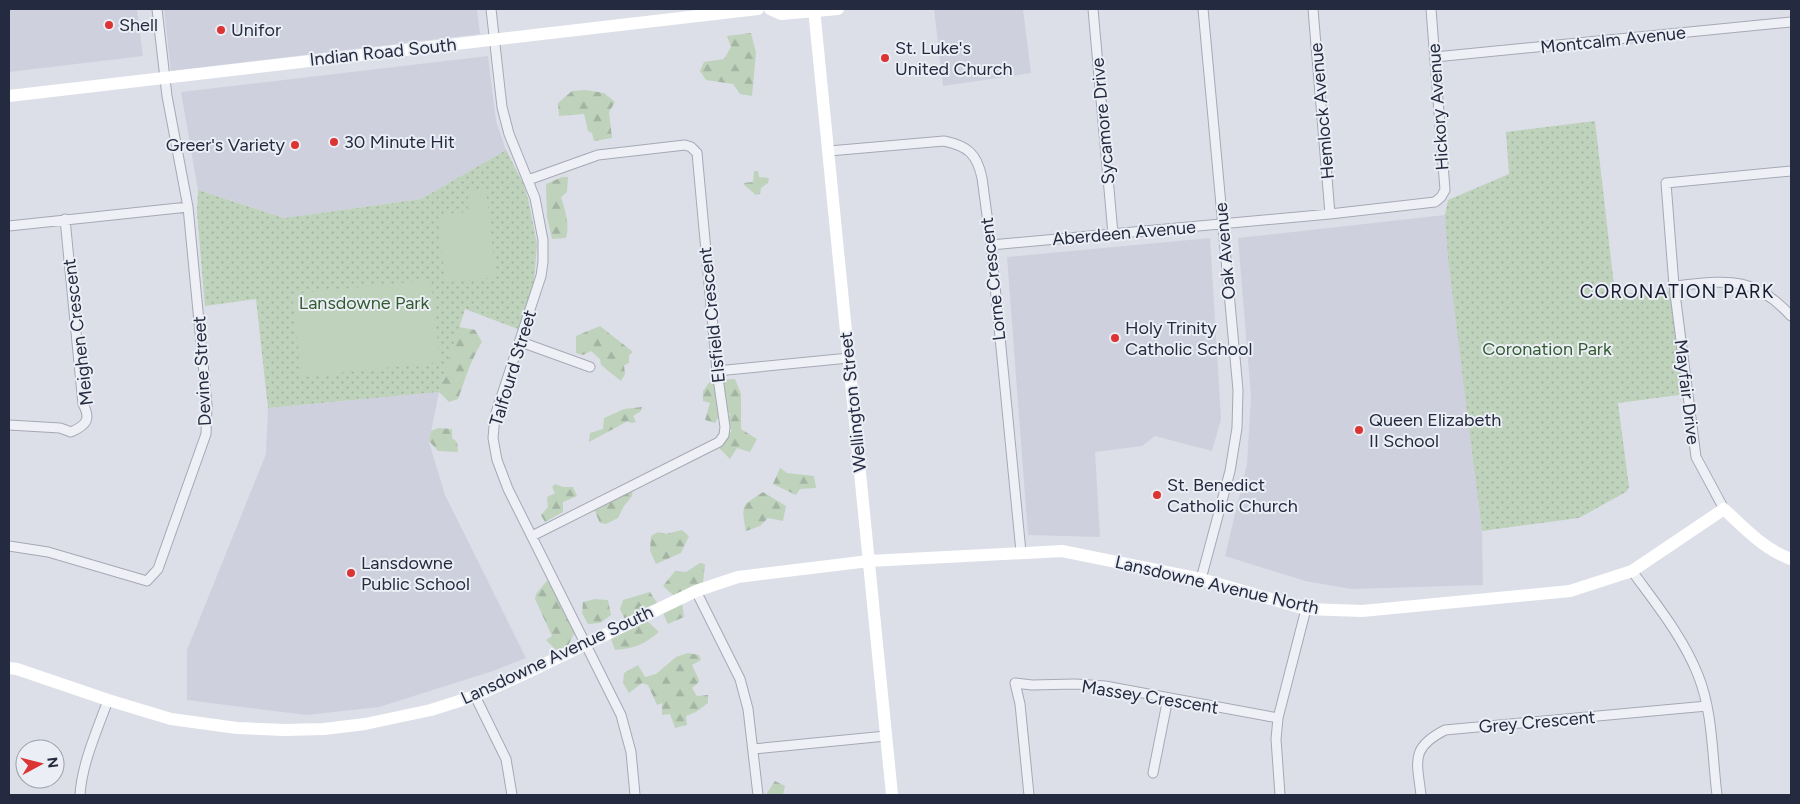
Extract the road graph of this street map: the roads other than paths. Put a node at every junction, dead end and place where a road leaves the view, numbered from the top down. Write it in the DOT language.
graph roads {
  1 [pos="157,9"];
  2 [pos="491,9"];
  3 [pos="758,9"];
  4 [pos="770,9"];
  5 [pos="838,9"];
  6 [pos="1093,9"];
  7 [pos="1203,9"];
  8 [pos="1314,9"];
  9 [pos="1430,9"];
  10 [pos="814,10"];
  11 [pos="1791,22"];
  12 [pos="494,40"];
  13 [pos="1435,57"];
  14 [pos="165,77"];
  15 [pos="9,96"];
  16 [pos="829,151"];
  17 [pos="1791,171"];
  18 [pos="528,180"];
  19 [pos="1436,202"];
  20 [pos="188,206"];
  21 [pos="1330,214"];
  22 [pos="65,219"];
  23 [pos="1222,224"];
  24 [pos="9,226"];
  25 [pos="1113,234"];
  26 [pos="991,246"];
  27 [pos="1674,286"];
  28 [pos="1791,316"];
  29 [pos="521,342"];
  30 [pos="849,358"];
  31 [pos="590,366"];
  32 [pos="717,371"];
  33 [pos="9,425"];
  34 [pos="1724,509"];
  35 [pos="532,536"];
  36 [pos="9,546"];
  37 [pos="1021,552"];
  38 [pos="1791,559"];
  39 [pos="869,561"];
  40 [pos="1632,571"];
  41 [pos="1201,579"];
  42 [pos="696,591"];
  43 [pos="1306,609"];
  44 [pos="586,644"];
  45 [pos="9,668"];
  46 [pos="475,696"];
  47 [pos="1168,698"];
  48 [pos="108,700"];
  49 [pos="1707,706"];
  50 [pos="1278,718"];
  51 [pos="886,736"];
  52 [pos="753,749"];
  53 [pos="1153,772"];
  54 [pos="80,795"];
  55 [pos="512,795"];
  56 [pos="636,795"];
  57 [pos="758,795"];
  58 [pos="892,795"];
  59 [pos="1029,795"];
  60 [pos="1280,795"];
  61 [pos="1421,795"];
  62 [pos="1717,795"];
  1 -- 14 [label="street, Devine Street"];
  2 -- 12 [label="street, Talfourd Street"];
  3 -- 12 [label="street, Indian Road South"];
  4 -- 10 [label="street"];
  5 -- 10 [label="street"];
  6 -- 25 [label="street, Sycamore Drive"];
  7 -- 23 [label="street, Oak Avenue"];
  8 -- 21 [label="street, Hemlock Avenue"];
  9 -- 13 [label="street, Hickory Avenue"];
  10 -- 16 [label="street, Wellington Street"];
  11 -- 13 [label="street, Montcalm Avenue"];
  12 -- 14 [label="street, Indian Road South"];
  12 -- 18 [label="street, Talfourd Street"];
  13 -- 19 [label="street, Hickory Avenue"];
  14 -- 15 [label="street, Indian Road South"];
  14 -- 20 [label="street, Devine Street"];
  16 -- 26 [label="street, Lorne Crescent"];
  16 -- 30 [label="street, Wellington Street"];
  17 -- 27 [label="street, Mayfair Drive"];
  18 -- 29 [label="street, Talfourd Street"];
  18 -- 32 [label="street, Elsfield Crescent"];
  19 -- 21 [label="street, Aberdeen Avenue"];
  20 -- 22 [label="street"];
  20 -- 36 [label="street, Devine Street"];
  21 -- 23 [label="street, Aberdeen Avenue"];
  22 -- 24 [label="street"];
  22 -- 33 [label="street, Meighen Crescent"];
  23 -- 25 [label="street, Aberdeen Avenue"];
  23 -- 41 [label="street, Oak Avenue"];
  25 -- 26 [label="street, Aberdeen Avenue"];
  26 -- 37 [label="street, Lorne Crescent"];
  27 -- 28 [label="street"];
  27 -- 34 [label="street, Mayfair Drive"];
  29 -- 31 [label="street"];
  29 -- 35 [label="street, Talfourd Street"];
  30 -- 32 [label="street"];
  30 -- 39 [label="street, Wellington Street"];
  32 -- 35 [label="street, Elsfield Crescent"];
  34 -- 38 [label="street, Mayfair Drive"];
  34 -- 40 [label="street, Lansdowne Avenue North"];
  35 -- 44 [label="street, Talfourd Street"];
  37 -- 39 [label="street, Lansdowne Avenue North"];
  37 -- 41 [label="street, Lansdowne Avenue North"];
  39 -- 42 [label="street, Lansdowne Avenue South"];
  39 -- 51 [label="street, Wellington Street"];
  40 -- 43 [label="street, Lansdowne Avenue North"];
  40 -- 49 [label="street"];
  41 -- 43 [label="street, Lansdowne Avenue North"];
  42 -- 44 [label="street, Lansdowne Avenue South"];
  42 -- 52 [label="street"];
  43 -- 50 [label="street"];
  44 -- 46 [label="street, Lansdowne Avenue South"];
  44 -- 56 [label="street, Talfourd Street"];
  45 -- 48 [label="street, Lansdowne Avenue South"];
  46 -- 48 [label="street, Lansdowne Avenue South"];
  46 -- 55 [label="street"];
  47 -- 50 [label="street, Massey Crescent"];
  47 -- 53 [label="street"];
  47 -- 59 [label="street, Massey Crescent"];
  48 -- 54 [label="street"];
  49 -- 61 [label="street, Grey Crescent"];
  49 -- 62 [label="street"];
  50 -- 60 [label="street"];
  51 -- 52 [label="street"];
  51 -- 58 [label="street, Wellington Street"];
  52 -- 57 [label="street"];
}
